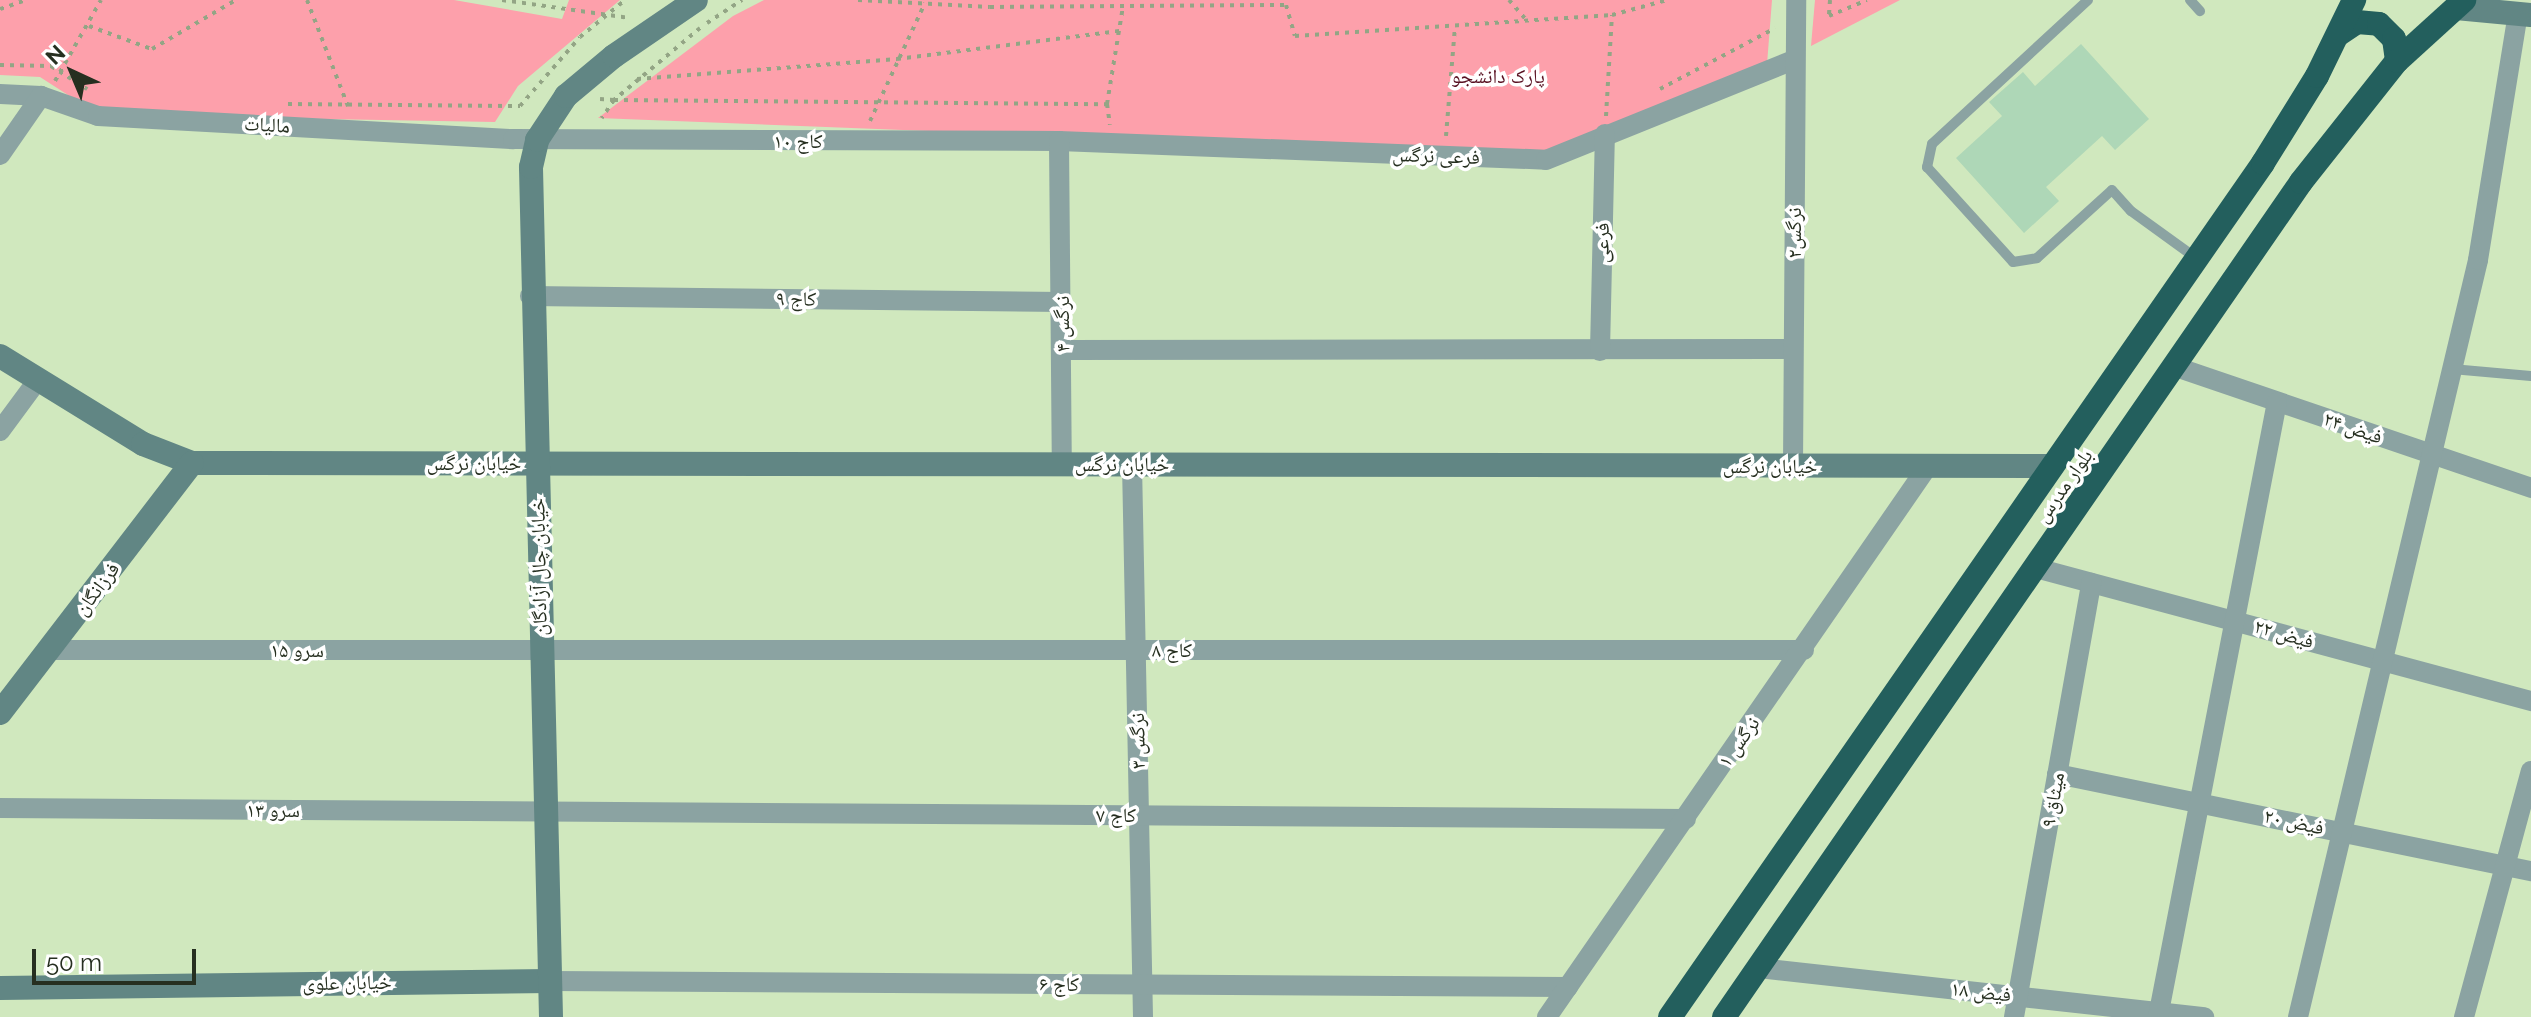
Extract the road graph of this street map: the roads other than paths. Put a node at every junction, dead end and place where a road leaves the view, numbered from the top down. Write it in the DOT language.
graph roads {
  1 [pos="696,0"];
  2 [pos="1796,0"];
  3 [pos="2088,0"];
  4 [pos="2190,0"];
  5 [pos="2354,0"];
  6 [pos="2460,4"];
  7 [pos="2200,11"];
  8 [pos="2525,13"];
  9 [pos="2339,34"];
  10 [pos="1794,60"];
  11 [pos="2397,61"];
  12 [pos="0,94"];
  13 [pos="41,96"];
  14 [pos="1605,126"];
  15 [pos="537,140"];
  16 [pos="1059,141"];
  17 [pos="0,155"];
  18 [pos="2198,259"];
  19 [pos="530,296"];
  20 [pos="1062,302"];
  21 [pos="1793,349"];
  22 [pos="1062,350"];
  23 [pos="1600,351"];
  24 [pos="0,356"];
  25 [pos="2176,367"];
  26 [pos="2452,369"];
  27 [pos="2531,376"];
  28 [pos="37,381"];
  29 [pos="2277,402"];
  30 [pos="0,431"];
  31 [pos="2432,455"];
  32 [pos="192,463"];
  33 [pos="537,463"];
  34 [pos="1062,464"];
  35 [pos="1132,464"];
  36 [pos="1793,466"];
  37 [pos="1928,466"];
  38 [pos="2052,466"];
  39 [pos="2531,488"];
  40 [pos="2036,568"];
  41 [pos="2091,583"];
  42 [pos="2235,620"];
  43 [pos="52,650"];
  44 [pos="541,650"];
  45 [pos="1136,650"];
  46 [pos="1804,650"];
  47 [pos="2383,661"];
  48 [pos="2531,701"];
  49 [pos="0,713"];
  50 [pos="2531,771"];
  51 [pos="2057,774"];
  52 [pos="2200,803"];
  53 [pos="0,808"];
  54 [pos="547,811"];
  55 [pos="1139,816"];
  56 [pos="1686,819"];
  57 [pos="2342,832"];
  58 [pos="2505,865"];
  59 [pos="2531,871"];
  60 [pos="1759,968"];
  61 [pos="550,981"];
  62 [pos="1143,984"];
  63 [pos="1568,987"];
  64 [pos="0,988"];
  65 [pos="2018,996"];
  66 [pos="2159,1015"];
  67 [pos="551,1017"];
  68 [pos="1143,1017"];
  69 [pos="1547,1017"];
  70 [pos="1670,1017"];
  71 [pos="1724,1017"];
  72 [pos="2014,1017"];
  73 [pos="2204,1017"];
  74 [pos="2298,1017"];
  75 [pos="2464,1017"];
  1 -- 15 [label="street, خیابان چال آزادگان"];
  2 -- 10 [label="street, نرگس۲"];
  3 -- 18 [label="lane"];
  4 -- 7 [label="lane"];
  5 -- 9 [label="highway, بلوار مدرس"];
  6 -- 8 [label="street"];
  6 -- 11 [label="highway, بلوار مدرس"];
  8 -- 26 [label="street"];
  9 -- 11 [label="highway"];
  9 -- 18 [label="highway, بلوار مدرس"];
  10 -- 14 [label="street, فرعی نرگس"];
  10 -- 21 [label="street, نرگس۲"];
  11 -- 25 [label="highway, بلوار مدرس"];
  12 -- 13 [label="street, مالیات"];
  13 -- 15 [label="street, مالیات"];
  13 -- 17 [label="street"];
  14 -- 16 [label="street, فرعی نرگس"];
  14 -- 23 [label="street, فرعی"];
  15 -- 16 [label="street, کاج ۱۰"];
  15 -- 19 [label="street, خیابان چال آزادگان"];
  16 -- 20 [label="street, نرگس ۴"];
  18 -- 38 [label="highway, بلوار مدرس"];
  19 -- 20 [label="street, کاج ۹"];
  19 -- 33 [label="street, خیابان چال آزادگان"];
  20 -- 22 [label="street, نرگس ۴"];
  21 -- 23 [label="street"];
  21 -- 36 [label="street, نرگس۲"];
  22 -- 23 [label="street"];
  22 -- 34 [label="street, نرگس ۴"];
  24 -- 28 [label="street"];
  25 -- 29 [label="street, فیض ۲۴"];
  25 -- 40 [label="highway, بلوار مدرس"];
  26 -- 27 [label="lane"];
  26 -- 31 [label="street"];
  28 -- 30 [label="street"];
  28 -- 32 [label="street"];
  29 -- 31 [label="street, فیض ۲۴"];
  29 -- 42 [label="street"];
  31 -- 39 [label="street, فیض ۲۴"];
  31 -- 47 [label="street"];
  32 -- 33 [label="street, خیابان نرگس"];
  32 -- 43 [label="street, فرزانگان"];
  33 -- 34 [label="street, خیابان نرگس"];
  33 -- 44 [label="street, خیابان چال آزادگان"];
  34 -- 35 [label="street, خیابان نرگس"];
  35 -- 36 [label="street, خیابان نرگس"];
  35 -- 45 [label="street, نرگس ۳"];
  36 -- 37 [label="street, خیابان نرگس"];
  37 -- 38 [label="street, خیابان نرگس"];
  37 -- 46 [label="street, نرگس ۱"];
  38 -- 70 [label="highway, بلوار مدرس"];
  40 -- 41 [label="street, فیض ۲۲"];
  40 -- 60 [label="highway, بلوار مدرس"];
  41 -- 42 [label="street, فیض ۲۲"];
  41 -- 51 [label="street, میثاق ۹"];
  42 -- 47 [label="street, فیض ۲۲"];
  42 -- 52 [label="street"];
  43 -- 44 [label="street, سرو ۱۵"];
  43 -- 49 [label="street, فرزانگان"];
  44 -- 45 [label="street, کاج ۸"];
  44 -- 54 [label="street, خیابان چال آزادگان"];
  45 -- 46 [label="street, کاج ۸"];
  45 -- 55 [label="street, نرگس ۳"];
  46 -- 56 [label="street, نرگس ۱"];
  47 -- 48 [label="street, فیض ۲۲"];
  47 -- 57 [label="street"];
  50 -- 58 [label="street"];
  51 -- 52 [label="street, فیض ۲۰"];
  51 -- 65 [label="street, میثاق ۹"];
  52 -- 57 [label="street, فیض ۲۰"];
  52 -- 66 [label="street"];
  53 -- 54 [label="street, سرو ۱۳"];
  54 -- 55 [label="street, کاج ۷"];
  54 -- 61 [label="street, خیابان چال آزادگان"];
  55 -- 56 [label="street, کاج ۷"];
  55 -- 62 [label="street, نرگس ۳"];
  56 -- 63 [label="street, نرگس ۱"];
  57 -- 58 [label="street, فیض ۲۰"];
  57 -- 74 [label="street"];
  58 -- 59 [label="street, فیض ۲۰"];
  58 -- 75 [label="street"];
  60 -- 65 [label="street, فیض ۱۸"];
  60 -- 71 [label="highway, بلوار مدرس"];
  61 -- 62 [label="street, کاج ۶"];
  61 -- 64 [label="street, خیابان علوی"];
  61 -- 67 [label="street, خیابان چال آزادگان"];
  62 -- 63 [label="street, کاج ۶"];
  62 -- 68 [label="street, نرگس ۳"];
  63 -- 69 [label="street, نرگس ۱"];
  65 -- 66 [label="street, فیض ۱۸"];
  65 -- 72 [label="street, میثاق ۹"];
  66 -- 73 [label="street, فیض ۱۸"];
}
